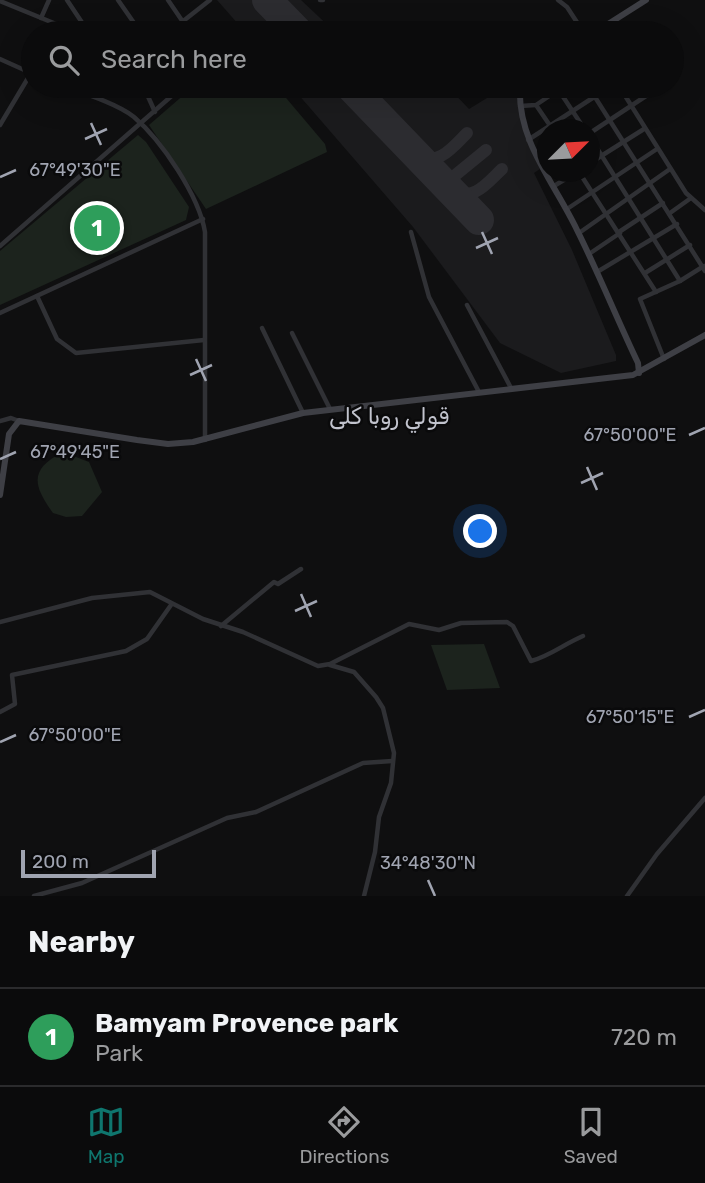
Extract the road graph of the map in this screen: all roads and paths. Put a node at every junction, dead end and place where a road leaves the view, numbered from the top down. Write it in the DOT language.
graph roads {
  1 [pos="49,0"];
  2 [pos="67,0"];
  3 [pos="118,0"];
  4 [pos="168,0"];
  5 [pos="210,0"];
  6 [pos="558,0"];
  7 [pos="646,0"];
  8 [pos="0,1"];
  9 [pos="41,18"];
  10 [pos="48,21"];
  11 [pos="81,21"];
  12 [pos="133,21"];
  13 [pos="182,21"];
  14 [pos="185,21"];
  15 [pos="576,21"];
  16 [pos="613,21"];
  17 [pos="0,59"];
  18 [pos="21,69"];
  19 [pos="21,92"];
  20 [pos="92,98"];
  21 [pos="149,98"];
  22 [pos="170,98"];
  23 [pos="520,98"];
  24 [pos="545,98"];
  25 [pos="564,98"];
  26 [pos="593,98"];
  27 [pos="596,98"];
  28 [pos="626,98"];
  29 [pos="643,98"];
  30 [pos="536,105"];
  31 [pos="520,106"];
  32 [pos="631,106"];
  33 [pos="155,111"];
  34 [pos="573,111"];
  35 [pos="546,119"];
  36 [pos="562,119"];
  37 [pos="578,119"];
  38 [pos="609,119"];
  39 [pos="0,125"];
  40 [pos="140,125"];
  41 [pos="600,127"];
  42 [pos="644,129"];
  43 [pos="537,135"];
  44 [pos="528,140"];
  45 [pos="624,141"];
  46 [pos="657,149"];
  47 [pos="601,156"];
  48 [pos="537,158"];
  49 [pos="637,163"];
  50 [pos="670,169"];
  51 [pos="614,178"];
  52 [pos="551,182"];
  53 [pos="561,182"];
  54 [pos="585,182"];
  55 [pos="650,182"];
  56 [pos="554,186"];
  57 [pos="592,191"];
  58 [pos="628,198"];
  59 [pos="691,198"];
  60 [pos="663,203"];
  61 [pos="567,209"];
  62 [pos="705,210"];
  63 [pos="606,213"];
  64 [pos="670,213"];
  65 [pos="640,218"];
  66 [pos="203,219"];
  67 [pos="677,224"];
  68 [pos="411,232"];
  69 [pos="619,232"];
  70 [pos="579,233"];
  71 [pos="654,238"];
  72 [pos="0,245"];
  73 [pos="690,245"];
  74 [pos="632,252"];
  75 [pos="589,254"];
  76 [pos="667,259"];
  77 [pos="704,268"];
  78 [pos="596,272"];
  79 [pos="645,273"];
  80 [pos="680,281"];
  81 [pos="656,292"];
  82 [pos="37,296"];
  83 [pos="467,305"];
  84 [pos="0,313"];
  85 [pos="262,328"];
  86 [pos="292,333"];
  87 [pos="705,335"];
  88 [pos="204,340"];
  89 [pos="664,359"];
  90 [pos="639,373"];
  91 [pos="511,388"];
  92 [pos="480,392"];
  93 [pos="330,409"];
  94 [pos="303,413"];
  95 [pos="0,421"];
  96 [pos="19,421"];
  97 [pos="205,440"];
  98 [pos="0,495"];
  99 [pos="301,569"];
  100 [pos="171,605"];
  101 [pos="0,622"];
  102 [pos="220,626"];
  103 [pos="583,636"];
  104 [pos="330,664"];
  105 [pos="0,712"];
  106 [pos="392,761"];
  107 [pos="705,798"];
  108 [pos="34,896"];
  109 [pos="364,896"];
  110 [pos="627,896"];
  1 -- 9 [label="street"];
  2 -- 11 [label="street"];
  3 -- 12 [label="street"];
  4 -- 13 [label="street"];
  5 -- 14 [label="street"];
  6 -- 15 [label="street"];
  7 -- 16 [label="street"];
  8 -- 9 [label="street"];
  9 -- 10 [label="street"];
  17 -- 18 [label="street"];
  19 -- 39 [label="street"];
  20 -- 40 [label="street"];
  21 -- 33 [label="street"];
  22 -- 33 [label="street"];
  23 -- 31 [label="street"];
  24 -- 30 [label="street"];
  25 -- 34 [label="street"];
  26 -- 34 [label="street"];
  27 -- 38 [label="street"];
  28 -- 32 [label="street"];
  29 -- 32 [label="street"];
  30 -- 31 [label="street"];
  30 -- 35 [label="street"];
  31 -- 44 [label="street"];
  32 -- 38 [label="street"];
  32 -- 42 [label="street"];
  33 -- 40 [label="street"];
  34 -- 36 [label="street"];
  34 -- 37 [label="street"];
  38 -- 41 [label="street"];
  38 -- 45 [label="street"];
  40 -- 66 [label="street"];
  40 -- 72 [label="street"];
  42 -- 45 [label="street"];
  42 -- 46 [label="street"];
  43 -- 44 [label="street"];
  44 -- 48 [label="street"];
  45 -- 47 [label="street"];
  45 -- 49 [label="street"];
  46 -- 49 [label="street"];
  46 -- 50 [label="street"];
  47 -- 51 [label="street"];
  49 -- 51 [label="street"];
  49 -- 55 [label="street"];
  50 -- 55 [label="street"];
  50 -- 59 [label="street"];
  51 -- 57 [label="street"];
  51 -- 58 [label="street"];
  52 -- 56 [label="street"];
  53 -- 56 [label="street"];
  54 -- 57 [label="street"];
  55 -- 58 [label="street"];
  55 -- 60 [label="street"];
  56 -- 61 [label="street"];
  57 -- 61 [label="street"];
  57 -- 63 [label="street"];
  58 -- 63 [label="street"];
  58 -- 65 [label="street"];
  59 -- 62 [label="street"];
  59 -- 64 [label="street"];
  60 -- 64 [label="street"];
  60 -- 65 [label="street"];
  61 -- 70 [label="street"];
  63 -- 69 [label="street"];
  63 -- 70 [label="street"];
  64 -- 67 [label="street"];
  65 -- 69 [label="street"];
  65 -- 71 [label="street"];
  66 -- 82 [label="street"];
  66 -- 88 [label="street"];
  67 -- 71 [label="street"];
  67 -- 73 [label="street"];
  68 -- 92 [label="street"];
  69 -- 74 [label="street"];
  69 -- 75 [label="street"];
  70 -- 75 [label="street"];
  71 -- 74 [label="street"];
  71 -- 76 [label="street"];
  73 -- 76 [label="street"];
  73 -- 77 [label="street"];
  74 -- 78 [label="street"];
  74 -- 79 [label="street"];
  75 -- 78 [label="street"];
  76 -- 79 [label="street"];
  76 -- 80 [label="street"];
  77 -- 80 [label="street"];
  78 -- 90 [label="street"];
  79 -- 81 [label="street"];
  80 -- 81 [label="street"];
  81 -- 89 [label="street"];
  82 -- 84 [label="street"];
  82 -- 88 [label="street"];
  83 -- 91 [label="street"];
  85 -- 94 [label="street"];
  86 -- 93 [label="street"];
  87 -- 89 [label="street"];
  88 -- 97 [label="street"];
  89 -- 90 [label="street"];
  90 -- 91 [label="street"];
  91 -- 92 [label="street"];
  92 -- 93 [label="street"];
  93 -- 94 [label="street"];
  94 -- 97 [label="street"];
  95 -- 96 [label="street"];
  96 -- 97 [label="street"];
  96 -- 98 [label="street"];
  99 -- 102 [label="street"];
  100 -- 101 [label="street"];
  100 -- 102 [label="street"];
  100 -- 105 [label="street"];
  102 -- 104 [label="street"];
  103 -- 104 [label="street"];
  104 -- 106 [label="street"];
  106 -- 108 [label="street"];
  106 -- 109 [label="street"];
  107 -- 110 [label="street"];
}
